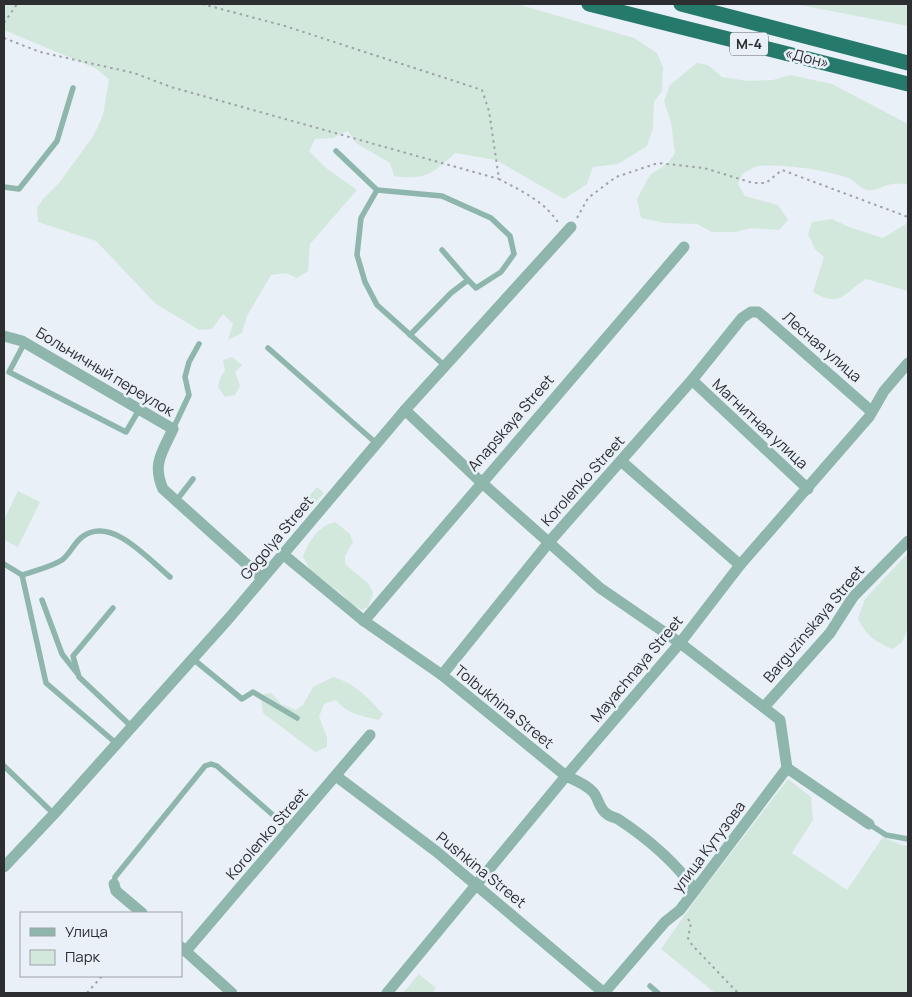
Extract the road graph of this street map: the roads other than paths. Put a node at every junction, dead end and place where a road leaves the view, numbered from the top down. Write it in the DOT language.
graph roads {
  1 [pos="589,4"];
  2 [pos="681,4"];
  3 [pos="908,64"];
  4 [pos="908,84"];
  5 [pos="73,88"];
  6 [pos="336,151"];
  7 [pos="4,188"];
  8 [pos="377,190"];
  9 [pos="568,231"];
  10 [pos="684,246"];
  11 [pos="442,250"];
  12 [pos="468,280"];
  13 [pos="751,312"];
  14 [pos="410,335"];
  15 [pos="4,336"];
  16 [pos="25,342"];
  17 [pos="199,344"];
  18 [pos="268,348"];
  19 [pos="908,363"];
  20 [pos="445,366"];
  21 [pos="692,380"];
  22 [pos="139,410"];
  23 [pos="405,410"];
  24 [pos="871,411"];
  25 [pos="173,430"];
  26 [pos="376,443"];
  27 [pos="621,461"];
  28 [pos="193,479"];
  29 [pos="481,482"];
  30 [pos="808,489"];
  31 [pos="176,501"];
  32 [pos="550,541"];
  33 [pos="908,541"];
  34 [pos="284,555"];
  35 [pos="4,564"];
  36 [pos="740,565"];
  37 [pos="22,576"];
  38 [pos="170,576"];
  39 [pos="262,578"];
  40 [pos="42,600"];
  41 [pos="113,608"];
  42 [pos="364,621"];
  43 [pos="680,643"];
  44 [pos="193,659"];
  45 [pos="442,676"];
  46 [pos="79,677"];
  47 [pos="765,706"];
  48 [pos="296,718"];
  49 [pos="132,727"];
  50 [pos="370,736"];
  51 [pos="117,744"];
  52 [pos="4,766"];
  53 [pos="787,768"];
  54 [pos="336,776"];
  55 [pos="566,776"];
  56 [pos="54,814"];
  57 [pos="869,824"];
  58 [pos="290,830"];
  59 [pos="908,838"];
  60 [pos="4,867"];
  61 [pos="114,884"];
  62 [pos="478,885"];
  63 [pos="696,890"];
  64 [pos="141,912"];
  65 [pos="184,949"];
  66 [pos="650,986"];
  67 [pos="604,992"];
  68 [pos="232,993"];
  69 [pos="387,993"];
  70 [pos="658,993"];
  1 -- 4 [label="highway, «Дон» / М-4"];
  2 -- 3 [label="highway, «Дон» / М-4"];
  5 -- 7 [label="lane"];
  6 -- 8 [label="lane"];
  8 -- 12 [label="lane"];
  8 -- 14 [label="lane"];
  9 -- 20 [label="street, Gogolya Street"];
  10 -- 29 [label="street, Anapskaya Street"];
  11 -- 12 [label="lane"];
  12 -- 14 [label="lane"];
  13 -- 21 [label="street, Korolenko Street"];
  13 -- 24 [label="street, Лесная улица"];
  14 -- 20 [label="lane"];
  15 -- 16 [label="street, Больничный переулок"];
  16 -- 22 [label="street, Больничный переулок"];
  16 -- 22 [label="lane"];
  17 -- 25 [label="lane"];
  18 -- 26 [label="lane"];
  19 -- 24 [label="street, Mayachnaya Street"];
  20 -- 23 [label="street, Gogolya Street"];
  21 -- 27 [label="street, Korolenko Street"];
  21 -- 30 [label="street, Магнитная улица"];
  22 -- 25 [label="street, Больничный переулок"];
  23 -- 26 [label="street, Gogolya Street"];
  23 -- 29 [label="street"];
  24 -- 30 [label="street, Mayachnaya Street"];
  25 -- 31 [label="street, Больничный переулок"];
  26 -- 34 [label="street, Gogolya Street"];
  27 -- 32 [label="street, Korolenko Street"];
  27 -- 36 [label="street"];
  28 -- 31 [label="lane"];
  29 -- 32 [label="street"];
  29 -- 42 [label="street, Anapskaya Street"];
  30 -- 36 [label="street, Mayachnaya Street"];
  31 -- 39 [label="street, Больничный переулок"];
  32 -- 43 [label="street"];
  32 -- 45 [label="street, Korolenko Street"];
  33 -- 47 [label="street, Barguzinskaya Street"];
  34 -- 39 [label="street, Gogolya Street"];
  34 -- 42 [label="street, Tolbukhina Street"];
  35 -- 37 [label="lane"];
  36 -- 43 [label="street, Mayachnaya Street"];
  37 -- 38 [label="lane"];
  37 -- 51 [label="lane"];
  39 -- 44 [label="street, Gogolya Street"];
  40 -- 46 [label="lane"];
  41 -- 46 [label="lane"];
  42 -- 45 [label="street, Tolbukhina Street"];
  43 -- 47 [label="street"];
  43 -- 55 [label="street, Mayachnaya Street"];
  44 -- 48 [label="lane"];
  44 -- 49 [label="street, Gogolya Street"];
  45 -- 55 [label="street, Tolbukhina Street"];
  46 -- 49 [label="lane"];
  47 -- 53 [label="street"];
  49 -- 51 [label="street, Gogolya Street"];
  50 -- 54 [label="street, Korolenko Street"];
  51 -- 56 [label="street, Gogolya Street"];
  52 -- 56 [label="lane"];
  53 -- 57 [label="street"];
  53 -- 63 [label="street, улица Кутузова"];
  54 -- 58 [label="street, Korolenko Street"];
  54 -- 62 [label="street, Pushkina Street"];
  55 -- 62 [label="street, Mayachnaya Street"];
  55 -- 63 [label="street, Tolbukhina Street"];
  56 -- 60 [label="street, Gogolya Street"];
  57 -- 59 [label="lane"];
  58 -- 61 [label="lane"];
  58 -- 65 [label="street, Korolenko Street"];
  61 -- 64 [label="street"];
  62 -- 67 [label="street, Pushkina Street"];
  62 -- 69 [label="street, Mayachnaya Street"];
  63 -- 67 [label="street, улица Кутузова"];
  65 -- 68 [label="street"];
  66 -- 70 [label="lane"];
}
